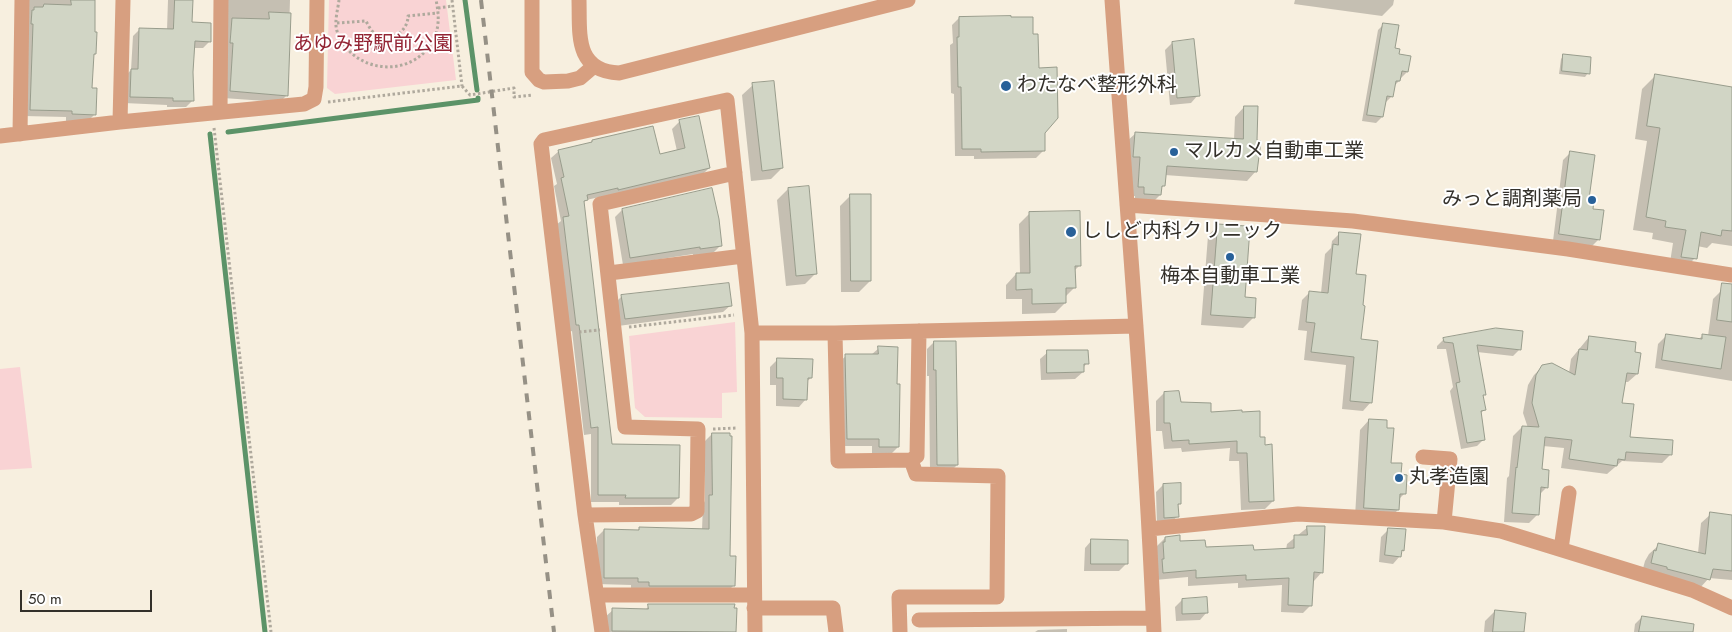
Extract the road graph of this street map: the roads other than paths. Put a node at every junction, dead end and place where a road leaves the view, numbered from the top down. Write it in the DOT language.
graph roads {
  1 [pos="22,0"];
  2 [pos="123,0"];
  3 [pos="221,0"];
  4 [pos="317,0"];
  5 [pos="532,0"];
  6 [pos="579,0"];
  7 [pos="908,0"];
  8 [pos="1112,0"];
  9 [pos="594,66"];
  10 [pos="216,112"];
  11 [pos="120,122"];
  12 [pos="20,134"];
  13 [pos="0,136"];
  14 [pos="735,173"];
  15 [pos="1127,205"];
  16 [pos="743,256"];
  17 [pos="609,273"];
  18 [pos="1732,276"];
  19 [pos="1136,326"];
  20 [pos="919,331"];
  21 [pos="752,333"];
  22 [pos="835,333"];
  23 [pos="1423,456"];
  24 [pos="911,460"];
  25 [pos="1569,493"];
  26 [pos="585,515"];
  27 [pos="1444,522"];
  28 [pos="1149,528"];
  29 [pos="1562,549"];
  30 [pos="597,594"];
  31 [pos="754,602"];
  32 [pos="1732,608"];
  33 [pos="919,620"];
  34 [pos="1153,625"];
  35 [pos="602,632"];
  36 [pos="755,632"];
  37 [pos="836,632"];
  38 [pos="900,632"];
  1 -- 12 [label="street"];
  2 -- 11 [label="street"];
  3 -- 10 [label="street"];
  4 -- 10 [label="street"];
  5 -- 9 [label="street"];
  6 -- 9 [label="street"];
  7 -- 9 [label="street"];
  8 -- 15 [label="street"];
  10 -- 11 [label="street"];
  11 -- 12 [label="street"];
  12 -- 13 [label="street"];
  14 -- 16 [label="street"];
  14 -- 17 [label="street"];
  14 -- 26 [label="street"];
  15 -- 18 [label="street"];
  15 -- 19 [label="street"];
  16 -- 17 [label="street"];
  16 -- 21 [label="street"];
  17 -- 26 [label="street"];
  19 -- 20 [label="street"];
  19 -- 28 [label="street"];
  20 -- 22 [label="street"];
  20 -- 24 [label="street"];
  21 -- 22 [label="street"];
  21 -- 31 [label="street"];
  22 -- 24 [label="street"];
  23 -- 27 [label="street"];
  24 -- 38 [label="street"];
  25 -- 29 [label="street"];
  26 -- 30 [label="street"];
  27 -- 28 [label="street"];
  27 -- 29 [label="street"];
  28 -- 34 [label="street"];
  29 -- 32 [label="street"];
  30 -- 31 [label="street"];
  30 -- 35 [label="street"];
  31 -- 36 [label="street"];
  31 -- 37 [label="street"];
  33 -- 34 [label="street"];
}
